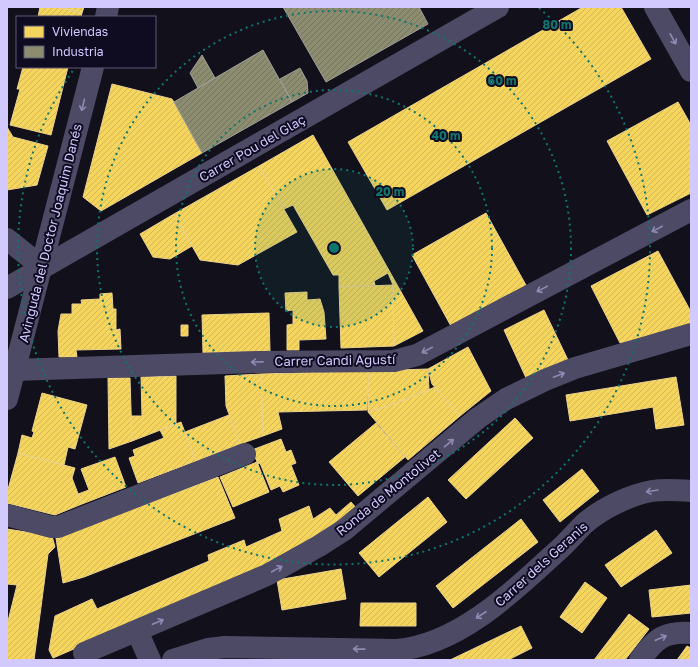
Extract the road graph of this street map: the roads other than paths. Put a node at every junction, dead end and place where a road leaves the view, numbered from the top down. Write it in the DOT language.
graph roads {
  1 [pos="498,7"];
  2 [pos="655,7"];
  3 [pos="93,68"];
  4 [pos="691,71"];
  5 [pos="691,210"];
  6 [pos="7,239"];
  7 [pos="42,267"];
  8 [pos="7,288"];
  9 [pos="691,334"];
  10 [pos="14,370"];
  11 [pos="7,400"];
  12 [pos="245,454"];
  13 [pos="691,491"];
  14 [pos="7,515"];
  15 [pos="137,631"];
  16 [pos="691,633"];
  17 [pos="84,653"];
  18 [pos="150,660"];
  19 [pos="173,660"];
  20 [pos="640,660"];
  1 -- 7 [label="street, Carrer Pou del Glaç"];
  2 -- 4 [label="street, one-way"];
  3 -- 7 [label="street, Avinguda del Doctor Joaquim Danés, one-way"];
  5 -- 10 [label="street, Carrer Candi Agustí, one-way"];
  6 -- 7 [label="street"];
  7 -- 8 [label="street, Carrer Pou del Glaç"];
  7 -- 10 [label="street, Avinguda del Doctor Joaquim Danés"];
  15 -- 9 [label="street, Ronda de Montolivet, one-way"];
  10 -- 11 [label="street, Avinguda del Doctor Joaquim Danés"];
  12 -- 14 [label="street"];
  13 -- 19 [label="street, Carrer dels Geranis, one-way"];
  15 -- 17 [label="street, Ronda de Montolivet"];
  15 -- 18 [label="street"];
  20 -- 16 [label="street, one-way"];
}
